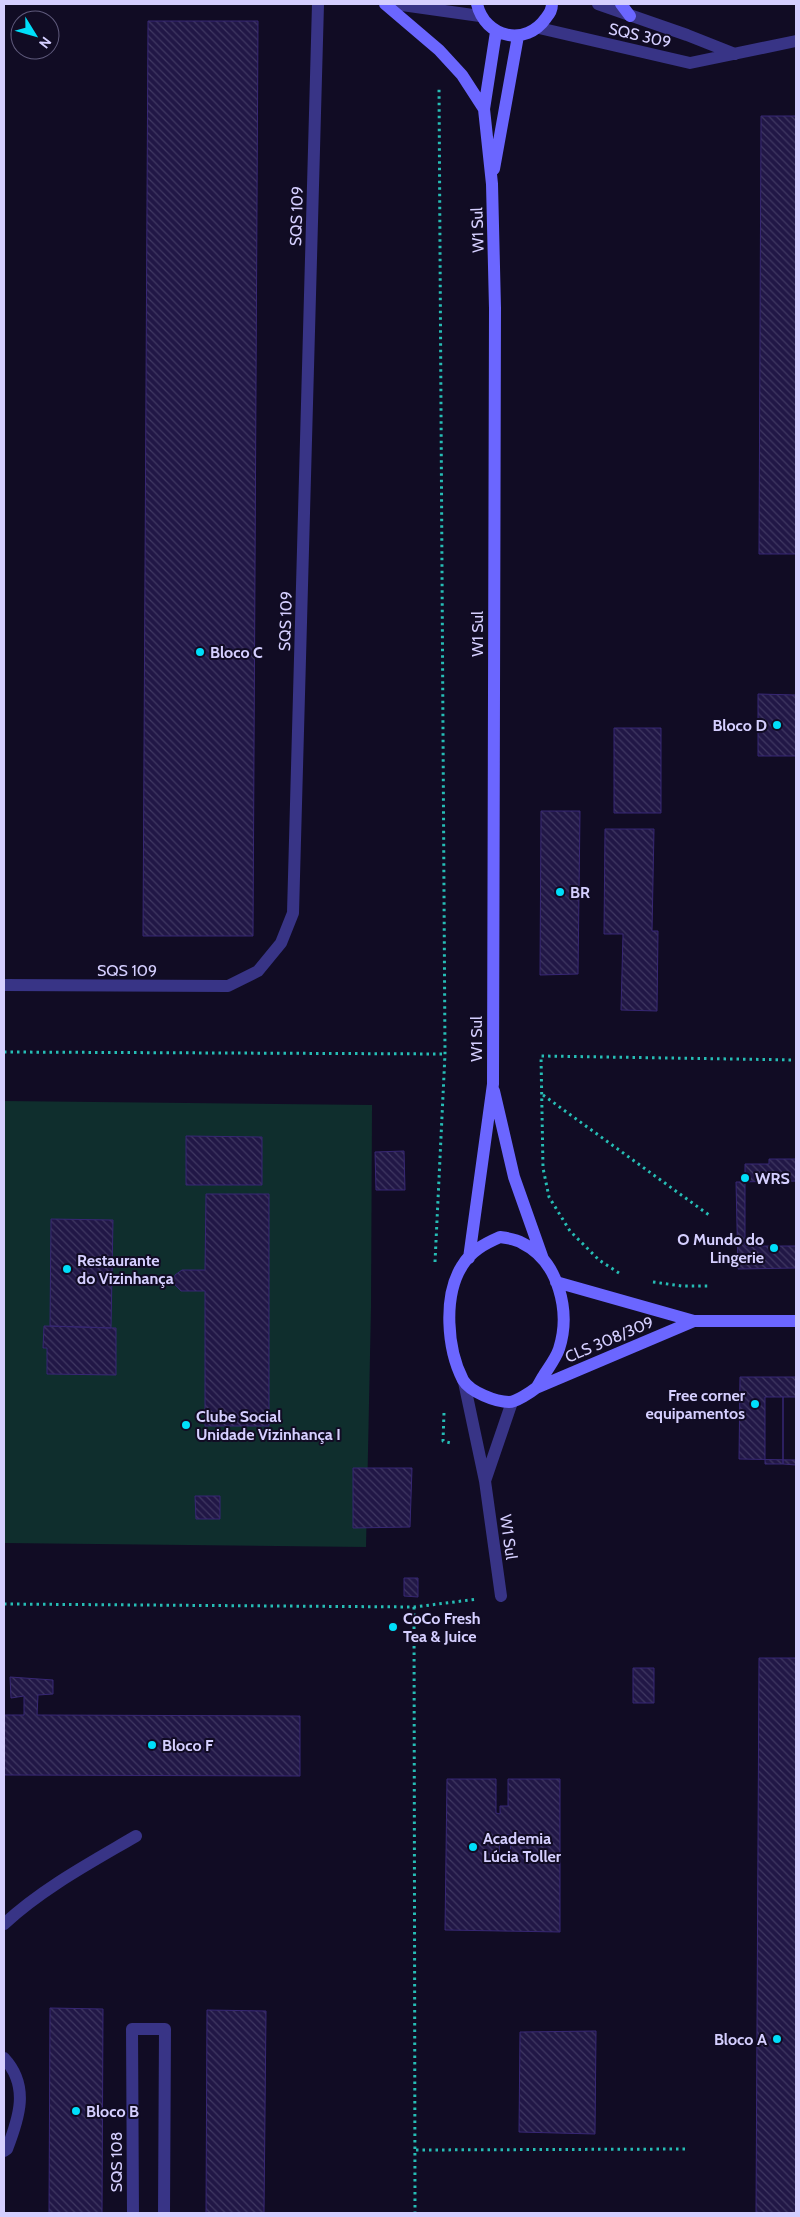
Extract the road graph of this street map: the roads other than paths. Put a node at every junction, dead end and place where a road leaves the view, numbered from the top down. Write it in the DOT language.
graph roads {
  1 [pos="318,4"];
  2 [pos="385,4"];
  3 [pos="395,4"];
  4 [pos="552,4"];
  5 [pos="598,4"];
  6 [pos="621,4"];
  7 [pos="478,10"];
  8 [pos="630,16"];
  9 [pos="539,28"];
  10 [pos="496,32"];
  11 [pos="518,36"];
  12 [pos="796,41"];
  13 [pos="735,54"];
  14 [pos="484,109"];
  15 [pos="492,184"];
  16 [pos="4,986"];
  17 [pos="492,1084"];
  18 [pos="468,1258"];
  19 [pos="543,1259"];
  20 [pos="556,1282"];
  21 [pos="694,1321"];
  22 [pos="796,1321"];
  23 [pos="464,1382"];
  24 [pos="536,1388"];
  25 [pos="512,1402"];
  26 [pos="485,1481"];
  27 [pos="500,1596"];
  28 [pos="136,1836"];
  29 [pos="4,1924"];
  30 [pos="4,2058"];
  31 [pos="4,2150"];
  32 [pos="133,2213"];
  33 [pos="164,2213"];
  1 -- 16 [label="street, SQS 109"];
  2 -- 14 [label="street"];
  3 -- 7 [label="street"];
  4 -- 9 [label="street"];
  5 -- 8 [label="street, SQS 309"];
  6 -- 8 [label="street"];
  7 -- 10 [label="street"];
  8 -- 13 [label="street, SQS 309"];
  9 -- 11 [label="street"];
  9 -- 13 [label="street, SQS 309"];
  10 -- 11 [label="street"];
  10 -- 14 [label="street, W1 Sul"];
  11 -- 15 [label="street, W1 Sul"];
  12 -- 13 [label="street, SQS 309"];
  14 -- 15 [label="street, W1 Sul"];
  15 -- 17 [label="street, W1 Sul"];
  17 -- 18 [label="street, W1 Sul"];
  17 -- 19 [label="street, W1 Sul"];
  18 -- 19 [label="street"];
  18 -- 23 [label="street"];
  19 -- 20 [label="street"];
  20 -- 21 [label="street, CLS 308/309"];
  20 -- 24 [label="street"];
  21 -- 22 [label="street, CLS 308/309"];
  21 -- 24 [label="street, CLS 308/309"];
  23 -- 25 [label="street"];
  23 -- 26 [label="street, W1 Sul"];
  24 -- 25 [label="street"];
  25 -- 26 [label="street, W1 Sul"];
  26 -- 27 [label="street, W1 Sul"];
  28 -- 29 [label="street"];
  30 -- 31 [label="street"];
  32 -- 33 [label="street, SQS 108"];
}
